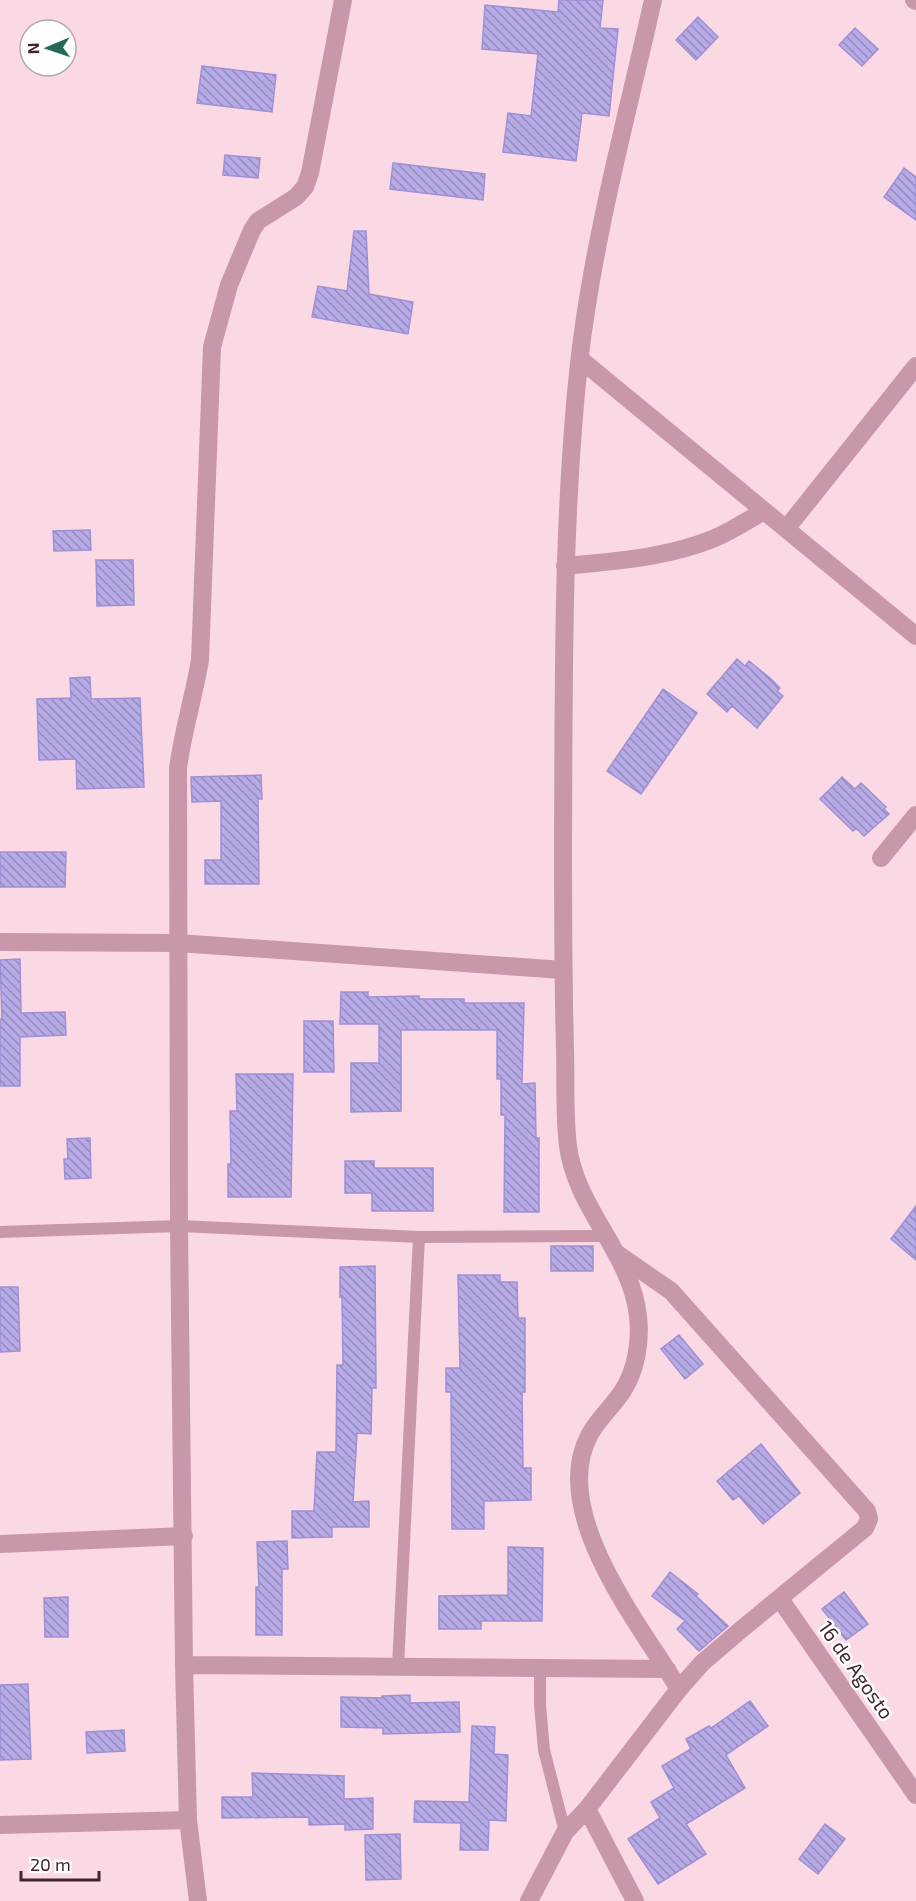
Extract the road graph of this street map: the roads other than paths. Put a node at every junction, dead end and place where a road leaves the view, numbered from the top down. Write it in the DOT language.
graph roads {
  1 [pos="343,0"];
  2 [pos="653,0"];
  3 [pos="580,359"];
  4 [pos="916,366"];
  5 [pos="764,511"];
  6 [pos="786,529"];
  7 [pos="565,566"];
  8 [pos="916,636"];
  9 [pos="916,815"];
  10 [pos="881,858"];
  11 [pos="0,942"];
  12 [pos="178,943"];
  13 [pos="562,970"];
  14 [pos="179,1226"];
  15 [pos="0,1232"];
  16 [pos="606,1236"];
  17 [pos="419,1237"];
  18 [pos="616,1253"];
  19 [pos="184,1536"];
  20 [pos="0,1544"];
  21 [pos="780,1599"];
  22 [pos="184,1665"];
  23 [pos="398,1666"];
  24 [pos="540,1668"];
  25 [pos="667,1669"];
  26 [pos="679,1689"];
  27 [pos="916,1795"];
  28 [pos="587,1809"];
  29 [pos="188,1820"];
  30 [pos="0,1825"];
  31 [pos="565,1832"];
  32 [pos="198,1901"];
  33 [pos="529,1901"];
  34 [pos="635,1901"];
  1 -- 12 [label="street"];
  2 -- 3 [label="street"];
  3 -- 5 [label="street"];
  3 -- 7 [label="street"];
  4 -- 6 [label="street"];
  5 -- 6 [label="street"];
  5 -- 7 [label="street"];
  6 -- 8 [label="street"];
  7 -- 13 [label="street"];
  9 -- 10 [label="street"];
  11 -- 12 [label="street"];
  12 -- 13 [label="street"];
  12 -- 14 [label="street"];
  13 -- 16 [label="street"];
  14 -- 15 [label="lane"];
  14 -- 17 [label="lane"];
  14 -- 19 [label="street"];
  16 -- 17 [label="lane"];
  16 -- 18 [label="street"];
  17 -- 23 [label="lane"];
  18 -- 21 [label="street"];
  18 -- 25 [label="street"];
  19 -- 20 [label="street"];
  19 -- 22 [label="street"];
  21 -- 26 [label="street"];
  21 -- 27 [label="street, 16 de Agosto"];
  22 -- 23 [label="street"];
  22 -- 29 [label="street"];
  23 -- 24 [label="street"];
  24 -- 25 [label="street"];
  24 -- 31 [label="lane"];
  25 -- 26 [label="street"];
  26 -- 28 [label="street"];
  28 -- 31 [label="street"];
  28 -- 34 [label="street"];
  29 -- 30 [label="street"];
  29 -- 32 [label="street"];
  31 -- 33 [label="street"];
}
